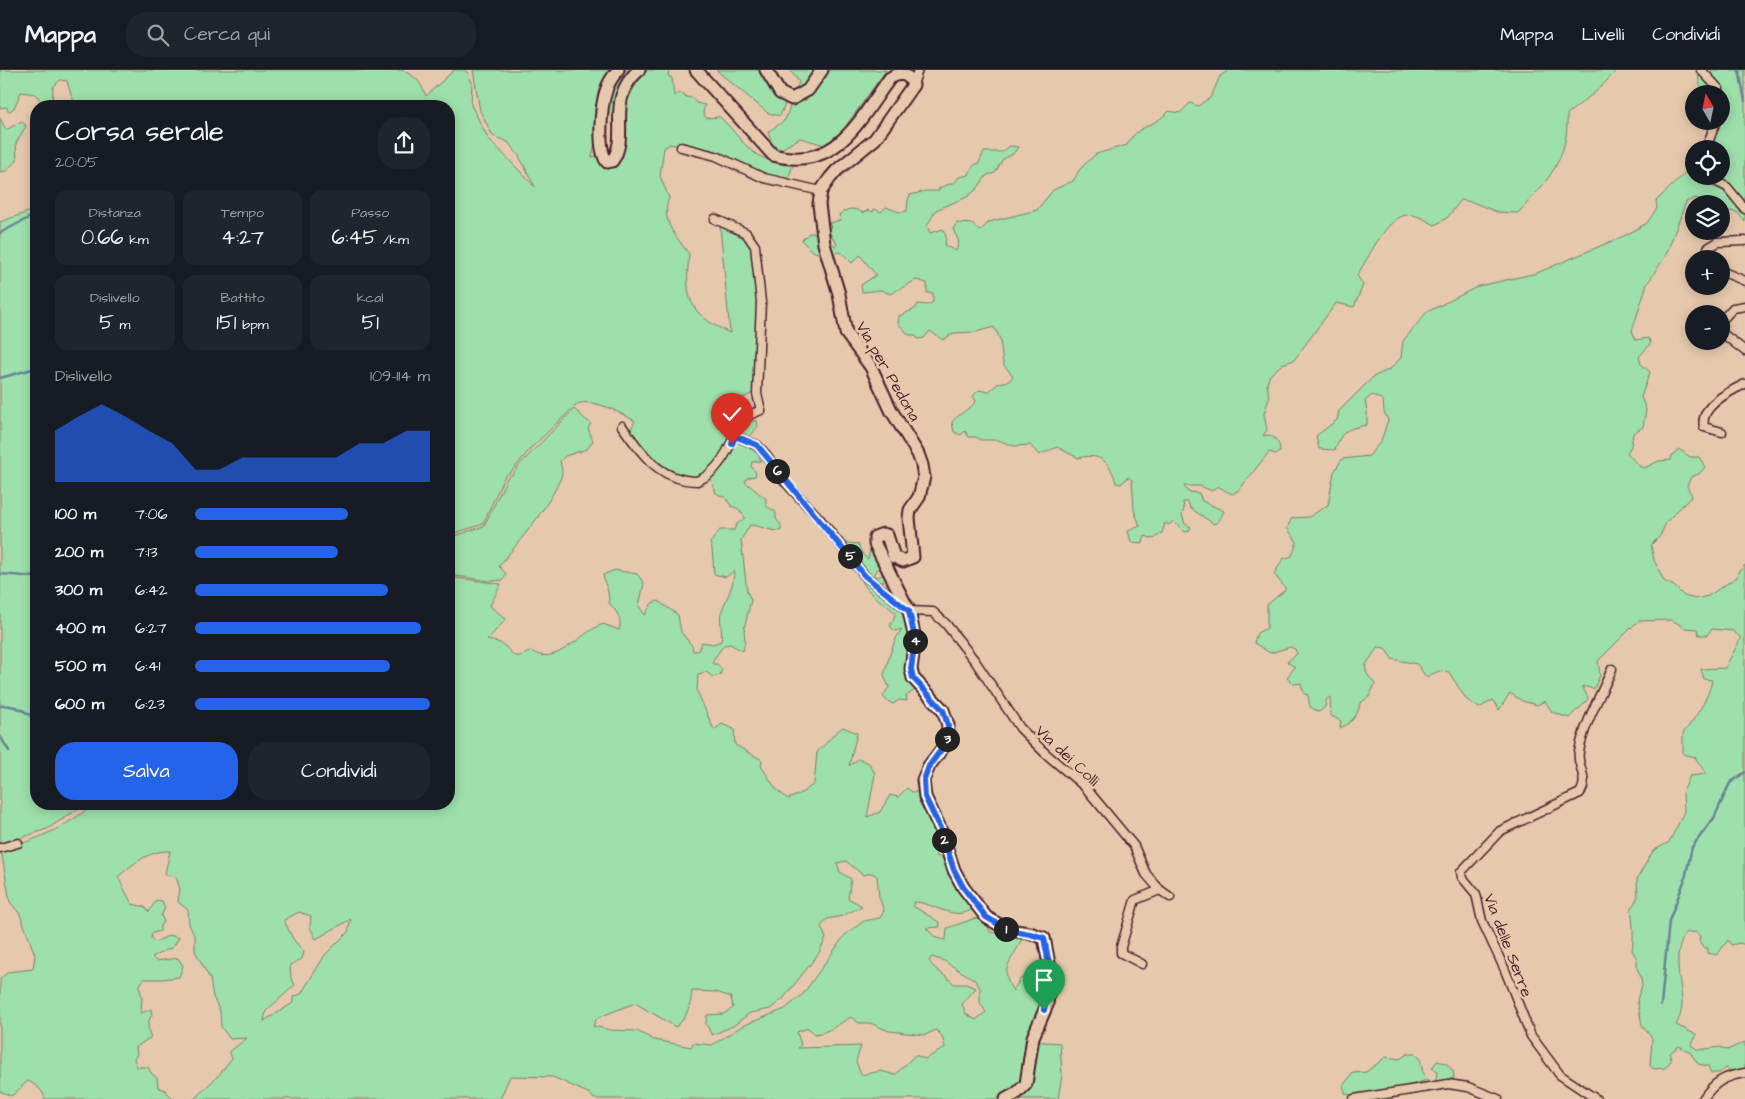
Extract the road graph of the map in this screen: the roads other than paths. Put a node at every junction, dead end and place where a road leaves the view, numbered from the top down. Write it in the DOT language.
graph roads {
  1 [pos="618,70"];
  2 [pos="638,70"];
  3 [pos="696,70"];
  4 [pos="766,70"];
  5 [pos="822,70"];
  6 [pos="918,70"];
  7 [pos="1701,70"];
  8 [pos="896,72"];
  9 [pos="913,84"];
  10 [pos="1715,85"];
  11 [pos="681,146"];
  12 [pos="1723,185"];
  13 [pos="820,191"];
  14 [pos="1745,209"];
  15 [pos="714,219"];
  16 [pos="1745,241"];
  17 [pos="1708,250"];
  18 [pos="1730,274"];
  19 [pos="1745,280"];
  20 [pos="1745,306"];
  21 [pos="1745,351"];
  22 [pos="1745,384"];
  23 [pos="622,426"];
  24 [pos="1722,432"];
  25 [pos="735,436"];
  26 [pos="909,611"];
  27 [pos="1612,669"];
  28 [pos="18,843"];
  29 [pos="0,848"];
  30 [pos="1160,890"];
  31 [pos="1170,897"];
  32 [pos="1142,964"];
  33 [pos="1745,1073"];
  34 [pos="1006,1099"];
  35 [pos="1354,1099"];
  36 [pos="1498,1099"];
  37 [pos="1596,1099"];
  38 [pos="1703,1099"];
  1 -- 2 [label="street"];
  3 -- 8 [label="street"];
  4 -- 5 [label="street"];
  6 -- 9 [label="street"];
  7 -- 10 [label="street"];
  8 -- 9 [label="street"];
  9 -- 13 [label="street"];
  11 -- 13 [label="street"];
  12 -- 14 [label="street"];
  13 -- 26 [label="street, Via per Pedona"];
  15 -- 25 [label="street"];
  16 -- 17 [label="street"];
  18 -- 19 [label="street"];
  20 -- 21 [label="street"];
  22 -- 24 [label="street"];
  23 -- 25 [label="street"];
  25 -- 26 [label="street"];
  26 -- 30 [label="street, Via dei Colli"];
  26 -- 34 [label="street"];
  27 -- 37 [label="street, Via delle Serre"];
  28 -- 29 [label="street"];
  30 -- 31 [label="street, Via dei Colli"];
  30 -- 32 [label="street"];
  33 -- 38 [label="street"];
  35 -- 36 [label="street"];
}
